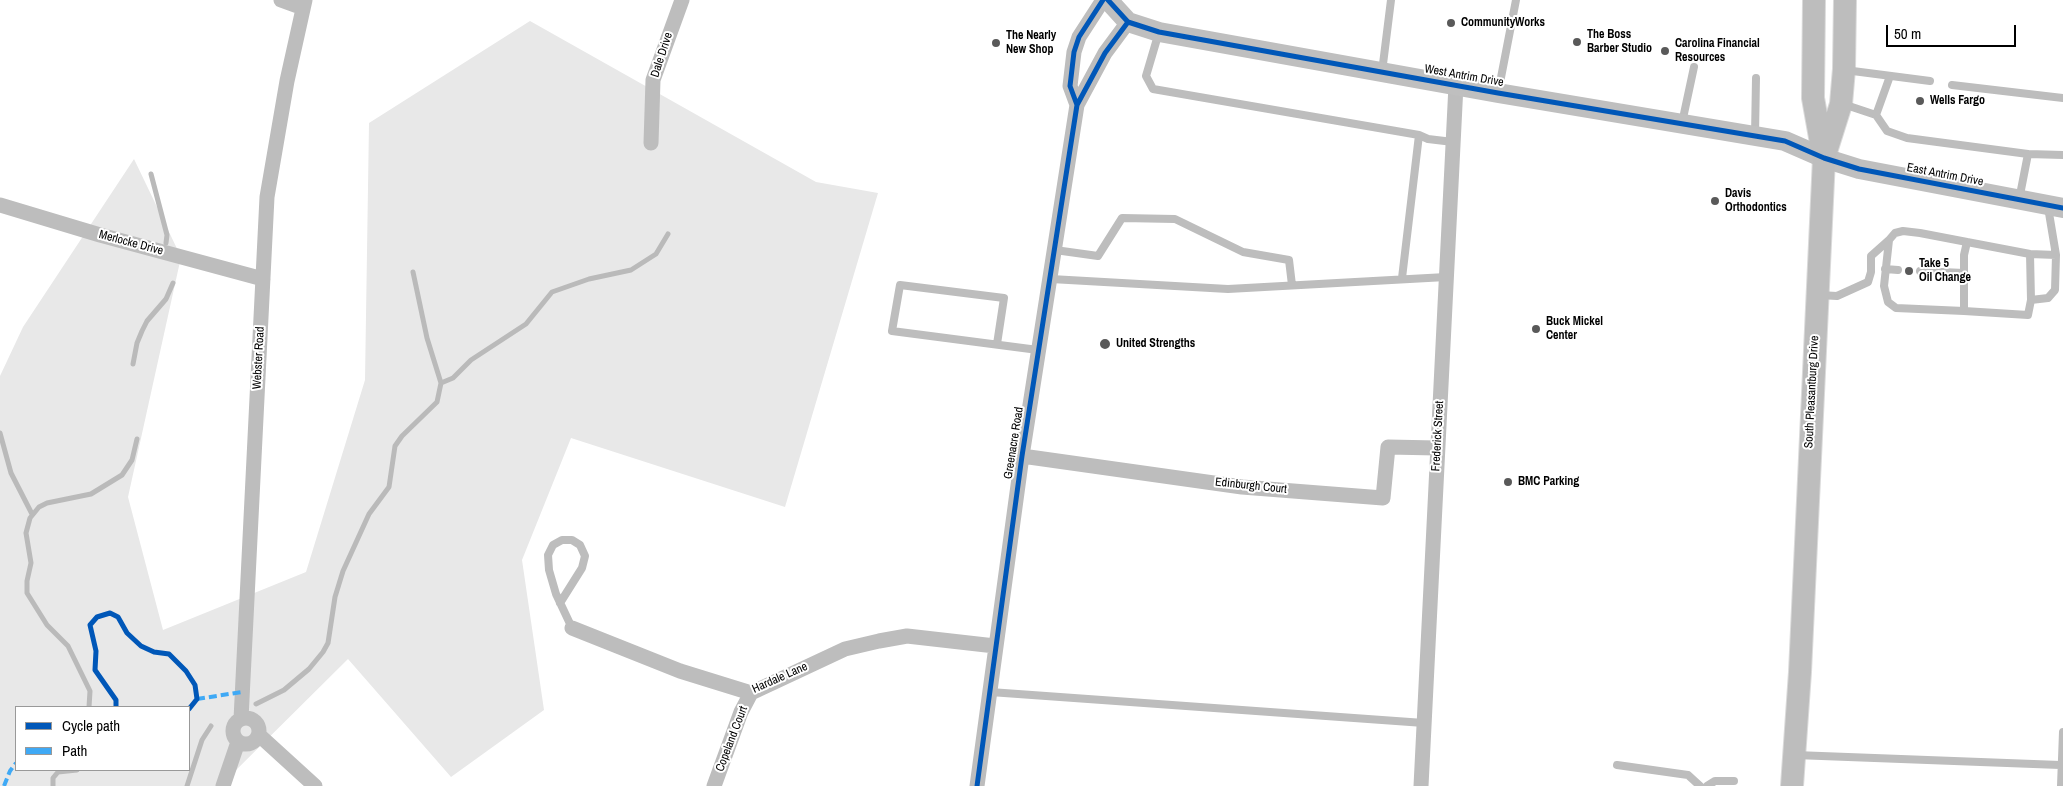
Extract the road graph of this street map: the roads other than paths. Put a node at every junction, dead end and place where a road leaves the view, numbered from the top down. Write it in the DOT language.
graph roads {
  1 [pos="282,0"];
  2 [pos="682,0"];
  3 [pos="1103,0"];
  4 [pos="1108,0"];
  5 [pos="1391,0"];
  6 [pos="1516,0"];
  7 [pos="1814,0"];
  8 [pos="1845,0"];
  9 [pos="304,4"];
  10 [pos="1128,22"];
  11 [pos="1159,32"];
  12 [pos="1694,67"];
  13 [pos="1844,69"];
  14 [pos="1382,72"];
  15 [pos="1890,76"];
  16 [pos="1756,78"];
  17 [pos="1930,81"];
  18 [pos="1456,85"];
  19 [pos="1952,85"];
  20 [pos="1498,93"];
  21 [pos="2063,98"];
  22 [pos="1841,104"];
  23 [pos="1077,105"];
  24 [pos="1876,115"];
  25 [pos="1682,123"];
  26 [pos="1419,135"];
  27 [pos="1755,136"];
  28 [pos="1453,142"];
  29 [pos="651,143"];
  30 [pos="2028,154"];
  31 [pos="2063,156"];
  32 [pos="1824,158"];
  33 [pos="2019,200"];
  34 [pos="0,205"];
  35 [pos="2055,206"];
  36 [pos="1889,240"];
  37 [pos="1967,242"];
  38 [pos="1055,250"];
  39 [pos="2030,254"];
  40 [pos="2056,255"];
  41 [pos="1885,269"];
  42 [pos="1898,270"];
  43 [pos="1920,271"];
  44 [pos="1964,273"];
  45 [pos="1446,277"];
  46 [pos="1050,278"];
  47 [pos="1402,278"];
  48 [pos="263,279"];
  49 [pos="1292,285"];
  50 [pos="1817,295"];
  51 [pos="2031,300"];
  52 [pos="1964,311"];
  53 [pos="997,344"];
  54 [pos="1038,350"];
  55 [pos="1437,448"];
  56 [pos="1022,456"];
  57 [pos="560,602"];
  58 [pos="572,628"];
  59 [pos="995,646"];
  60 [pos="990,692"];
  61 [pos="751,693"];
  62 [pos="241,719"];
  63 [pos="1424,723"];
  64 [pos="2063,732"];
  65 [pos="259,735"];
  66 [pos="238,742"];
  67 [pos="1793,755"];
  68 [pos="1617,765"];
  69 [pos="2060,765"];
  70 [pos="1734,781"];
  71 [pos="223,786"];
  72 [pos="315,786"];
  73 [pos="714,786"];
  74 [pos="977,786"];
  75 [pos="1421,786"];
  76 [pos="1700,786"];
  77 [pos="1707,786"];
  78 [pos="1792,786"];
  79 [pos="2060,786"];
  1 -- 9 [label="street"];
  2 -- 29 [label="street, Dale Drive"];
  3 -- 23 [label="street, Greenacre Road"];
  4 -- 10 [label="street, West Antrim Drive"];
  5 -- 14 [label="lane"];
  6 -- 20 [label="lane"];
  7 -- 32 [label="main road"];
  8 -- 13 [label="main road, South Pleasantburg Drive"];
  9 -- 48 [label="street, Webster Road"];
  10 -- 11 [label="street, West Antrim Drive"];
  10 -- 23 [label="street, Greenacre Road"];
  11 -- 14 [label="street, West Antrim Drive"];
  11 -- 26 [label="lane"];
  12 -- 25 [label="lane"];
  13 -- 15 [label="lane"];
  13 -- 22 [label="main road, South Pleasantburg Drive"];
  14 -- 18 [label="street, West Antrim Drive"];
  15 -- 17 [label="lane"];
  15 -- 24 [label="lane"];
  16 -- 27 [label="lane"];
  18 -- 20 [label="street, West Antrim Drive"];
  18 -- 28 [label="street, Frederick Street"];
  19 -- 21 [label="lane"];
  20 -- 25 [label="street, West Antrim Drive"];
  22 -- 24 [label="lane"];
  22 -- 32 [label="main road, South Pleasantburg Drive"];
  23 -- 38 [label="street, Greenacre Road"];
  24 -- 30 [label="lane"];
  25 -- 27 [label="street, West Antrim Drive"];
  26 -- 28 [label="lane"];
  26 -- 47 [label="lane"];
  27 -- 32 [label="street, West Antrim Drive"];
  28 -- 45 [label="street, Frederick Street"];
  30 -- 31 [label="lane"];
  30 -- 33 [label="lane"];
  32 -- 33 [label="street, East Antrim Drive"];
  32 -- 50 [label="main road, South Pleasantburg Drive"];
  33 -- 35 [label="street, East Antrim Drive"];
  34 -- 48 [label="street, Merlocke Drive"];
  35 -- 40 [label="lane"];
  36 -- 37 [label="lane"];
  36 -- 41 [label="lane"];
  36 -- 50 [label="lane"];
  37 -- 39 [label="lane"];
  37 -- 44 [label="lane"];
  38 -- 46 [label="street, Greenacre Road"];
  38 -- 49 [label="lane"];
  39 -- 40 [label="lane"];
  39 -- 51 [label="lane"];
  40 -- 51 [label="lane"];
  41 -- 42 [label="lane"];
  41 -- 52 [label="lane"];
  43 -- 44 [label="lane"];
  44 -- 52 [label="lane"];
  45 -- 47 [label="lane"];
  45 -- 55 [label="street, Frederick Street"];
  46 -- 49 [label="lane"];
  46 -- 54 [label="street, Greenacre Road"];
  47 -- 49 [label="lane"];
  48 -- 62 [label="street, Webster Road"];
  50 -- 67 [label="main road, South Pleasantburg Drive"];
  51 -- 52 [label="lane"];
  53 -- 53 [label="lane"];
  53 -- 54 [label="lane"];
  54 -- 56 [label="street, Greenacre Road"];
  55 -- 56 [label="street, Edinburgh Court"];
  55 -- 63 [label="street, Frederick Street"];
  56 -- 59 [label="street, Greenacre Road"];
  57 -- 57 [label="lane"];
  57 -- 58 [label="lane"];
  58 -- 61 [label="street, Hardale Lane"];
  59 -- 60 [label="street, Greenacre Road"];
  59 -- 61 [label="street, Hardale Lane"];
  60 -- 63 [label="lane"];
  60 -- 74 [label="street, Greenacre Road"];
  61 -- 73 [label="street, Copeland Court"];
  62 -- 65 [label="street"];
  62 -- 66 [label="street"];
  63 -- 75 [label="street, Frederick Street"];
  64 -- 69 [label="lane"];
  65 -- 66 [label="street"];
  65 -- 72 [label="street"];
  66 -- 71 [label="street"];
  67 -- 69 [label="lane"];
  67 -- 78 [label="main road, South Pleasantburg Drive"];
  68 -- 76 [label="lane"];
  69 -- 79 [label="lane"];
  70 -- 77 [label="lane"];
}
